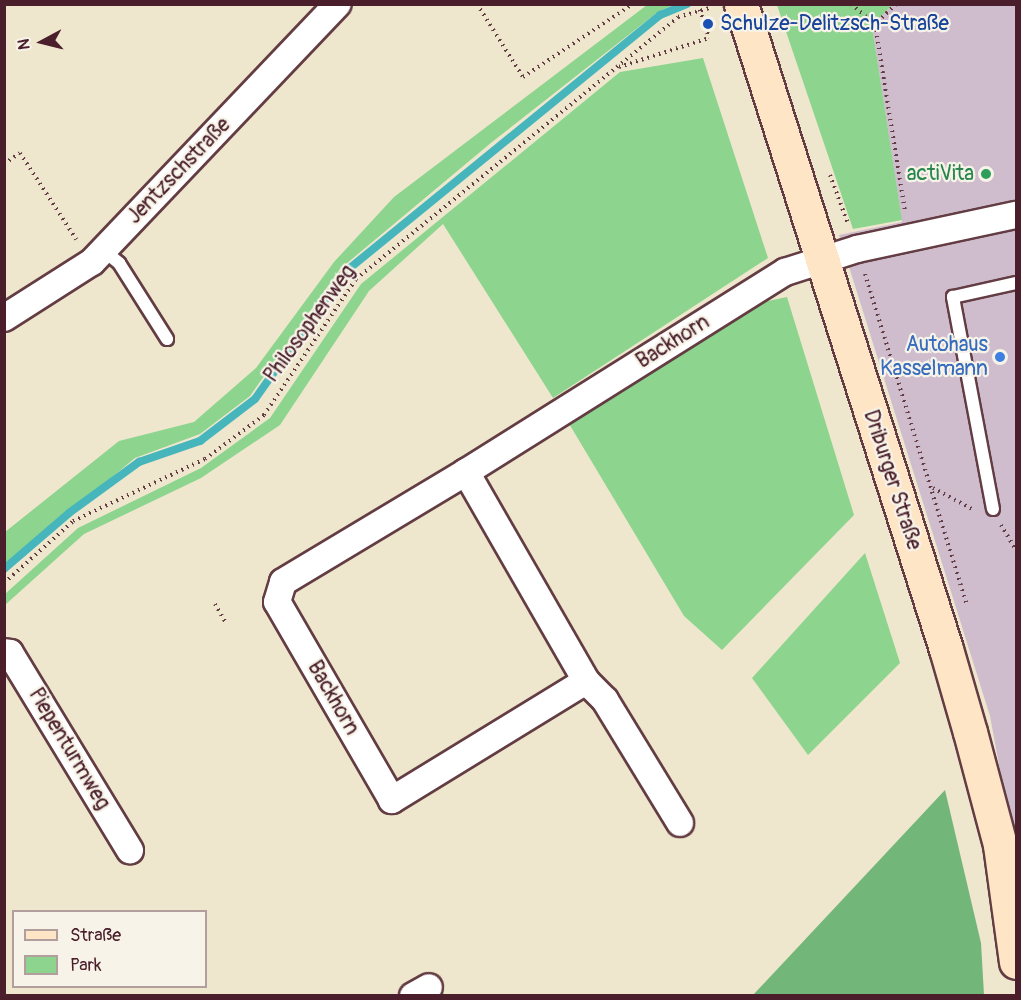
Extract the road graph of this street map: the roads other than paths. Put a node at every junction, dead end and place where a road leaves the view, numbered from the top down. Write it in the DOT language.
graph roads {
  1 [pos="338,4"];
  2 [pos="735,10"];
  3 [pos="1017,215"];
  4 [pos="97,256"];
  5 [pos="822,258"];
  6 [pos="1017,283"];
  7 [pos="4,318"];
  8 [pos="167,339"];
  9 [pos="466,472"];
  10 [pos="993,509"];
  11 [pos="4,652"];
  12 [pos="586,681"];
  13 [pos="680,824"];
  14 [pos="130,850"];
  15 [pos="1017,962"];
  1 -- 4 [label="street, Jentzschstraße"];
  2 -- 5 [label="main road, Driburger Straße"];
  3 -- 5 [label="street"];
  4 -- 7 [label="street, Jentzschstraße"];
  4 -- 8 [label="lane"];
  5 -- 9 [label="street, Backhorn"];
  5 -- 15 [label="main road, Driburger Straße"];
  6 -- 10 [label="lane"];
  9 -- 12 [label="street"];
  9 -- 12 [label="street, Backhorn"];
  11 -- 14 [label="street, Piepenturmweg"];
  12 -- 13 [label="street"];
}
